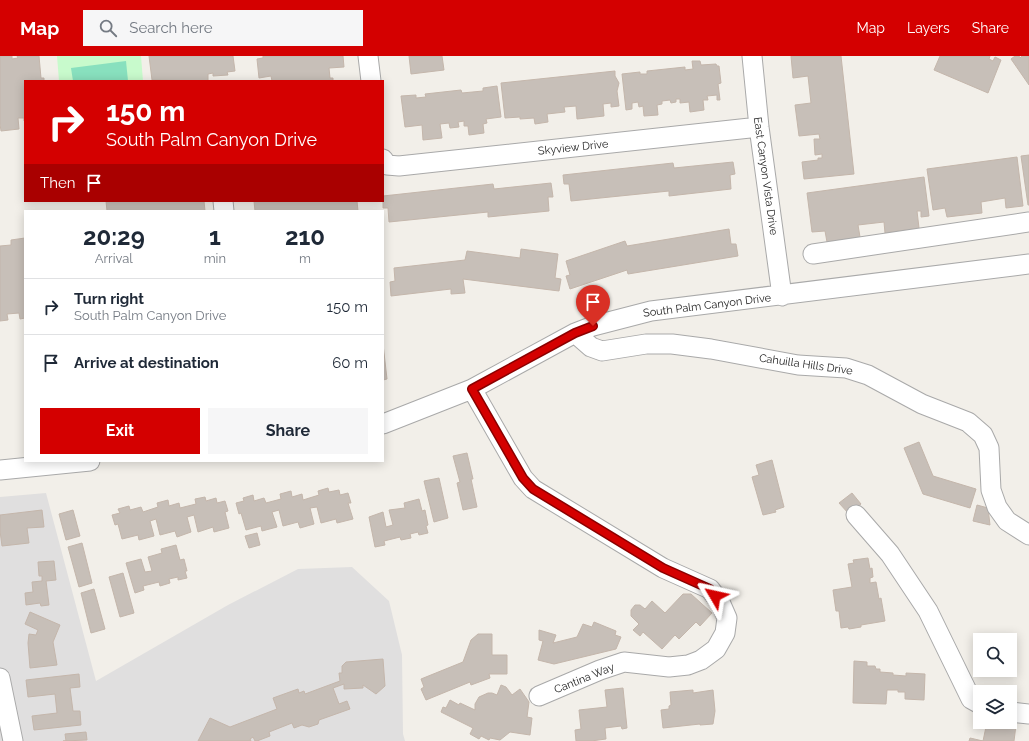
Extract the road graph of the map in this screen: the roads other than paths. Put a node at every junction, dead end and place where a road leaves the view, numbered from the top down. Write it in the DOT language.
graph roads {
  1 [pos="368,56"];
  2 [pos="752,56"];
  3 [pos="371,80"];
  4 [pos="759,126"];
  5 [pos="385,162"];
  6 [pos="1028,227"];
  7 [pos="813,254"];
  8 [pos="1029,264"];
  9 [pos="782,296"];
  10 [pos="575,333"];
  11 [pos="472,389"];
  12 [pos="384,424"];
  13 [pos="80,462"];
  14 [pos="0,470"];
  15 [pos="856,515"];
  16 [pos="1029,535"];
  17 [pos="0,678"];
  18 [pos="539,696"];
  19 [pos="973,700"];
  20 [pos="1017,713"];
  21 [pos="1029,714"];
  22 [pos="13,741"];
  1 -- 3 [label="street"];
  2 -- 4 [label="street, East Canyon Vista Drive"];
  4 -- 5 [label="street, Skyview Drive"];
  4 -- 9 [label="street, East Canyon Vista Drive"];
  6 -- 7 [label="street"];
  8 -- 9 [label="street, South Palm Canyon Drive"];
  9 -- 10 [label="street, South Palm Canyon Drive"];
  10 -- 11 [label="street, South Palm Canyon Drive"];
  10 -- 16 [label="street, Cahuilla Hills Drive"];
  11 -- 12 [label="street, South Palm Canyon Drive"];
  11 -- 18 [label="street, Cantina Way"];
  13 -- 14 [label="street"];
  15 -- 19 [label="street"];
  17 -- 22 [label="street"];
  20 -- 21 [label="street"];
}
